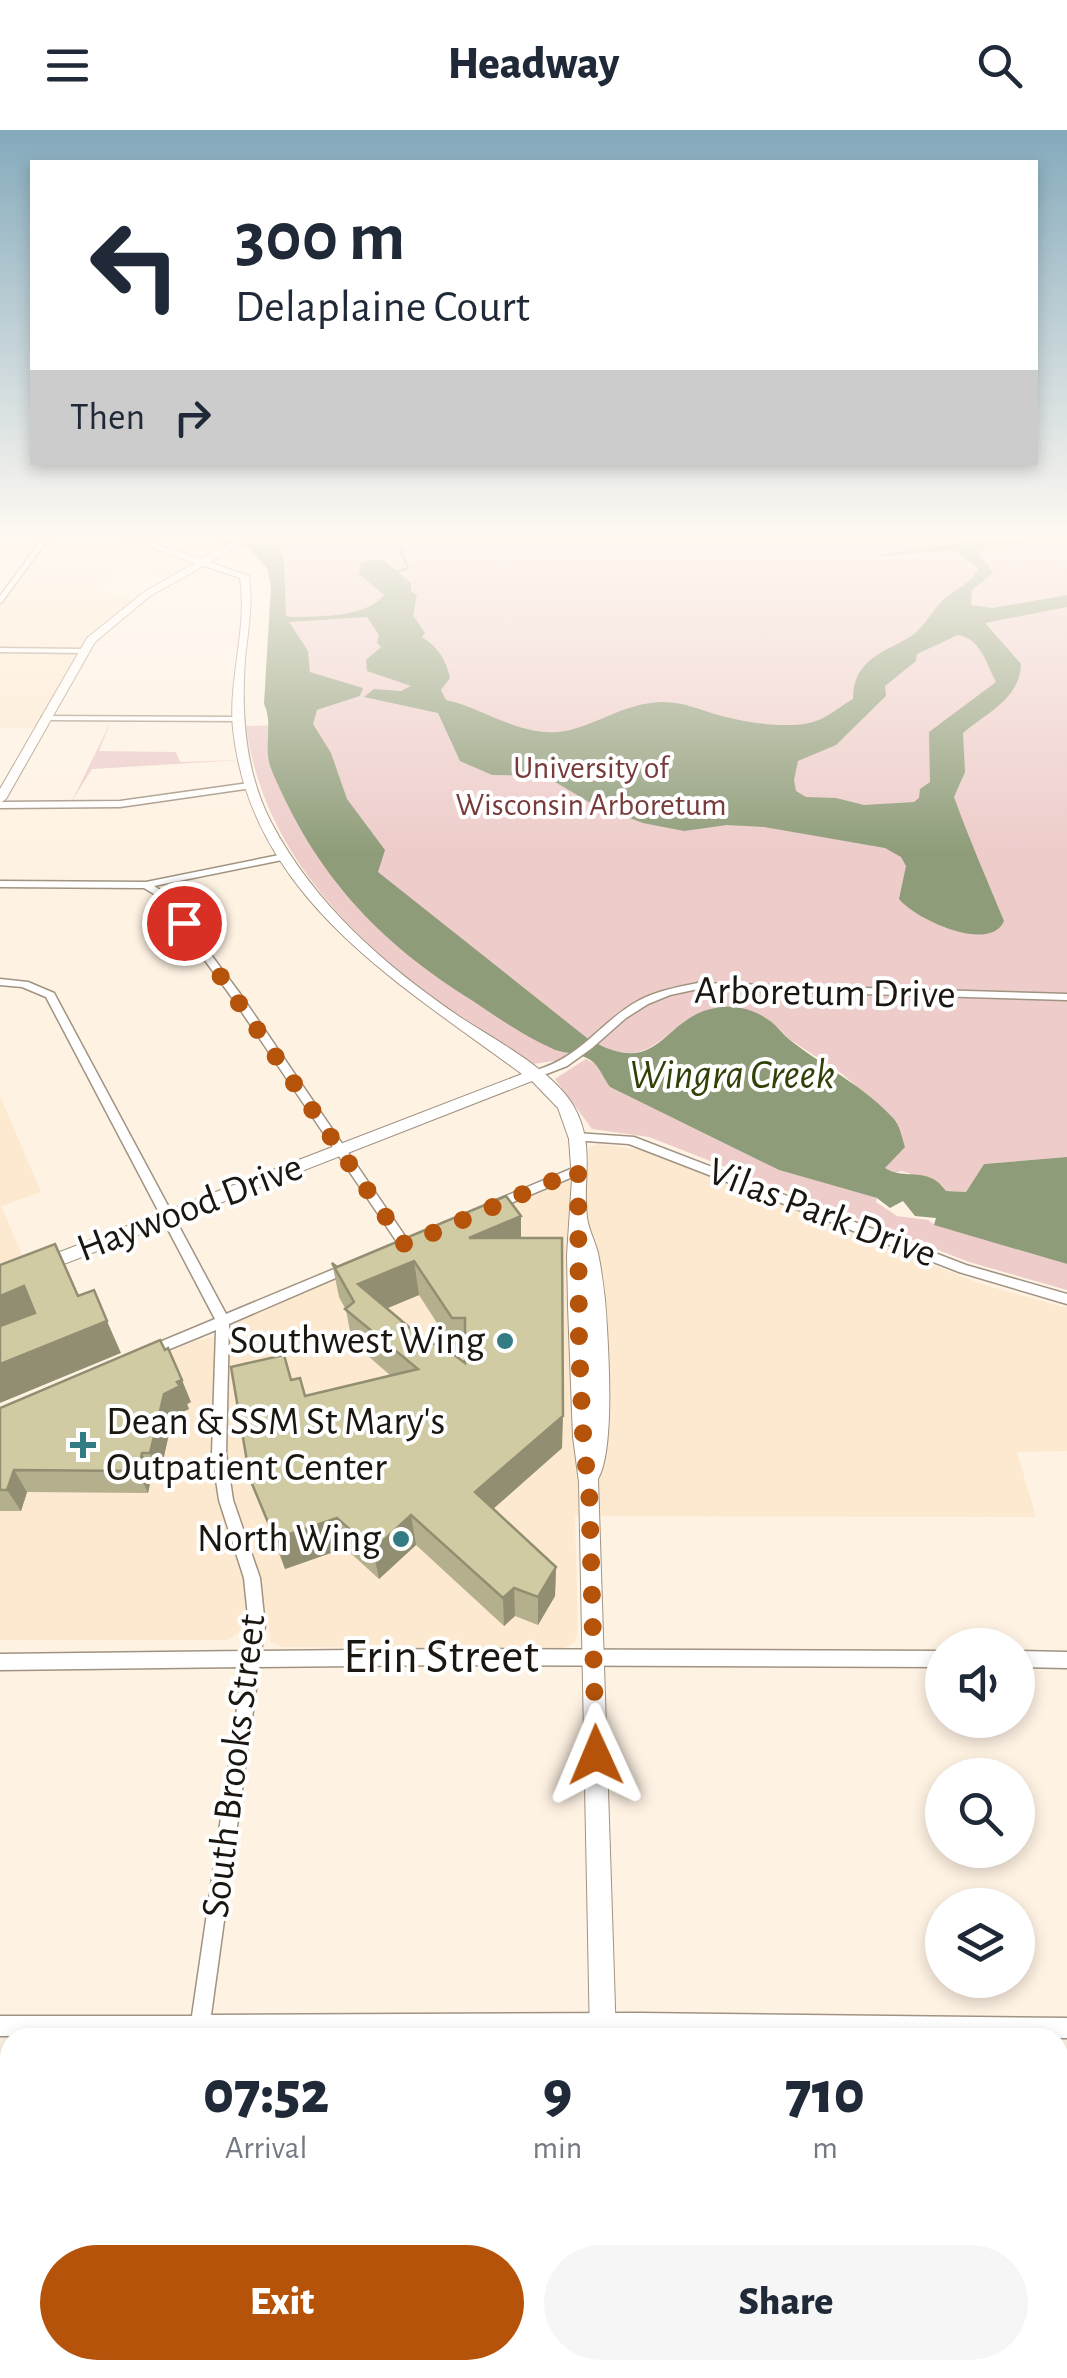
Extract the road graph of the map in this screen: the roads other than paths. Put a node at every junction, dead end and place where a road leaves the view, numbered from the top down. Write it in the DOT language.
graph roads {
  1 [pos="91,644"];
  2 [pos="242,644"];
  3 [pos="0,650"];
  4 [pos="83,651"];
  5 [pos="45,718"];
  6 [pos="238,719"];
  7 [pos="249,786"];
  8 [pos="0,802"];
  9 [pos="284,856"];
  10 [pos="0,884"];
  11 [pos="146,885"];
  12 [pos="0,982"];
  13 [pos="1067,997"];
  14 [pos="540,1074"];
  15 [pos="576,1137"];
  16 [pos="340,1150"];
  17 [pos="578,1170"];
  18 [pos="480,1212"];
  19 [pos="169,1217"];
  20 [pos="405,1245"];
  21 [pos="365,1261"];
  22 [pos="0,1282"];
  23 [pos="1067,1299"];
  24 [pos="223,1321"];
  25 [pos="135,1359"];
  26 [pos="594,1658"];
  27 [pos="925,1659"];
  28 [pos="253,1660"];
  29 [pos="1035,1660"];
  30 [pos="1067,1660"];
  31 [pos="0,1662"];
  32 [pos="0,2026"];
  33 [pos="66,2028"];
  34 [pos="199,2028"];
  35 [pos="602,2028"];
  1 -- 4 [label="street"];
  2 -- 6 [label="street"];
  3 -- 4 [label="street"];
  4 -- 5 [label="street"];
  5 -- 6 [label="street"];
  5 -- 8 [label="street"];
  6 -- 7 [label="street"];
  7 -- 8 [label="street"];
  7 -- 9 [label="street"];
  9 -- 11 [label="street"];
  9 -- 14 [label="street"];
  10 -- 11 [label="street"];
  11 -- 16 [label="street"];
  12 -- 19 [label="street, South Brooks Street"];
  13 -- 14 [label="street, Arboretum Drive"];
  14 -- 15 [label="street"];
  14 -- 16 [label="street, Haywood Drive"];
  15 -- 17 [label="street"];
  15 -- 23 [label="street, Vilas Park Drive"];
  16 -- 19 [label="street, Haywood Drive"];
  16 -- 20 [label="street"];
  17 -- 18 [label="street"];
  17 -- 26 [label="street"];
  19 -- 22 [label="street, Haywood Drive"];
  19 -- 24 [label="street, South Brooks Street"];
  21 -- 24 [label="street"];
  24 -- 25 [label="street"];
  24 -- 28 [label="street, South Brooks Street"];
  26 -- 27 [label="street, Erin Street"];
  26 -- 28 [label="street, Erin Street"];
  26 -- 35 [label="street"];
  28 -- 31 [label="street, Erin Street"];
  28 -- 34 [label="street, South Brooks Street"];
  29 -- 30 [label="street"];
  32 -- 33 [label="street"];
}
